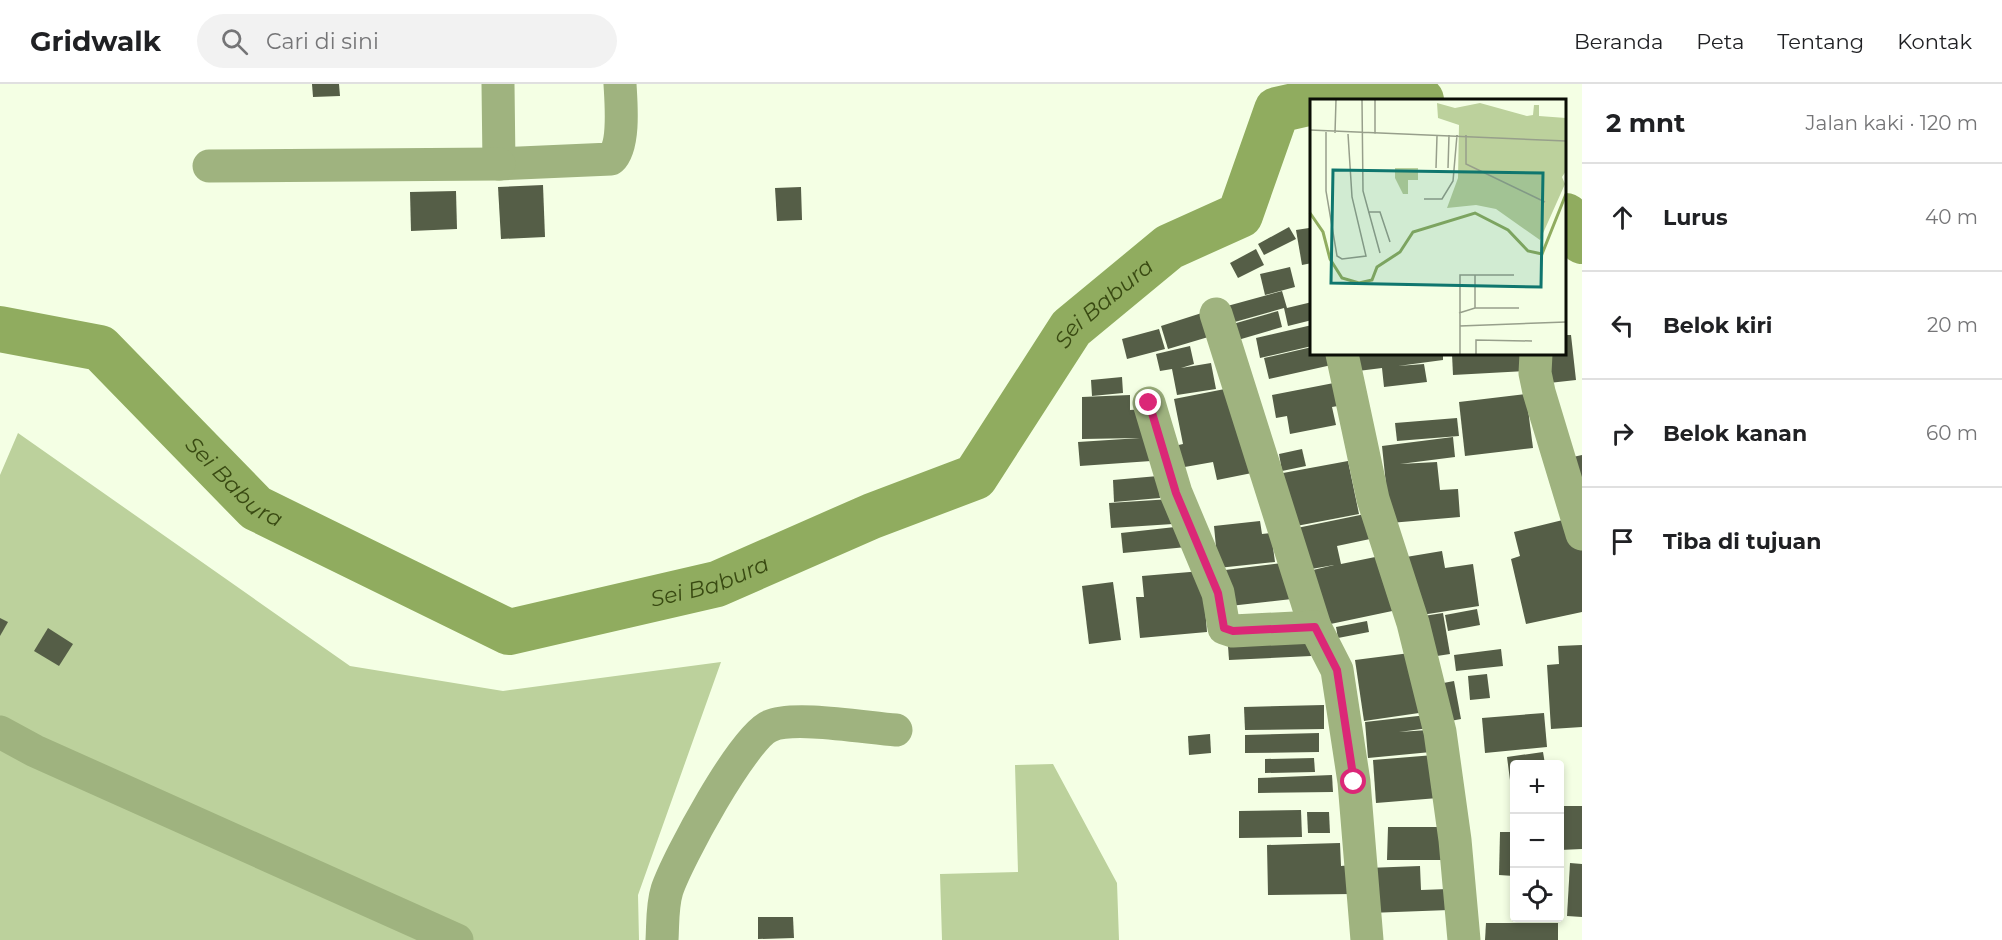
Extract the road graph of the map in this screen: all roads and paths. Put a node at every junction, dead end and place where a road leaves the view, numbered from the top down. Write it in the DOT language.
graph roads {
  1 [pos="498,84"];
  2 [pos="621,84"];
  3 [pos="499,164"];
  4 [pos="209,166"];
  5 [pos="1216,314"];
  6 [pos="1342,356"];
  7 [pos="1536,356"];
  8 [pos="1149,403"];
  9 [pos="1582,534"];
  10 [pos="1315,627"];
  11 [pos="896,730"];
  12 [pos="0,732"];
  13 [pos="457,940"];
  14 [pos="662,940"];
  15 [pos="1367,940"];
  16 [pos="1464,940"];
  1 -- 3 [label="street"];
  2 -- 3 [label="street"];
  3 -- 4 [label="street"];
  5 -- 10 [label="street"];
  6 -- 16 [label="street"];
  7 -- 9 [label="street"];
  8 -- 10 [label="street"];
  10 -- 15 [label="street"];
  11 -- 14 [label="street"];
  12 -- 13 [label="street"];
}
